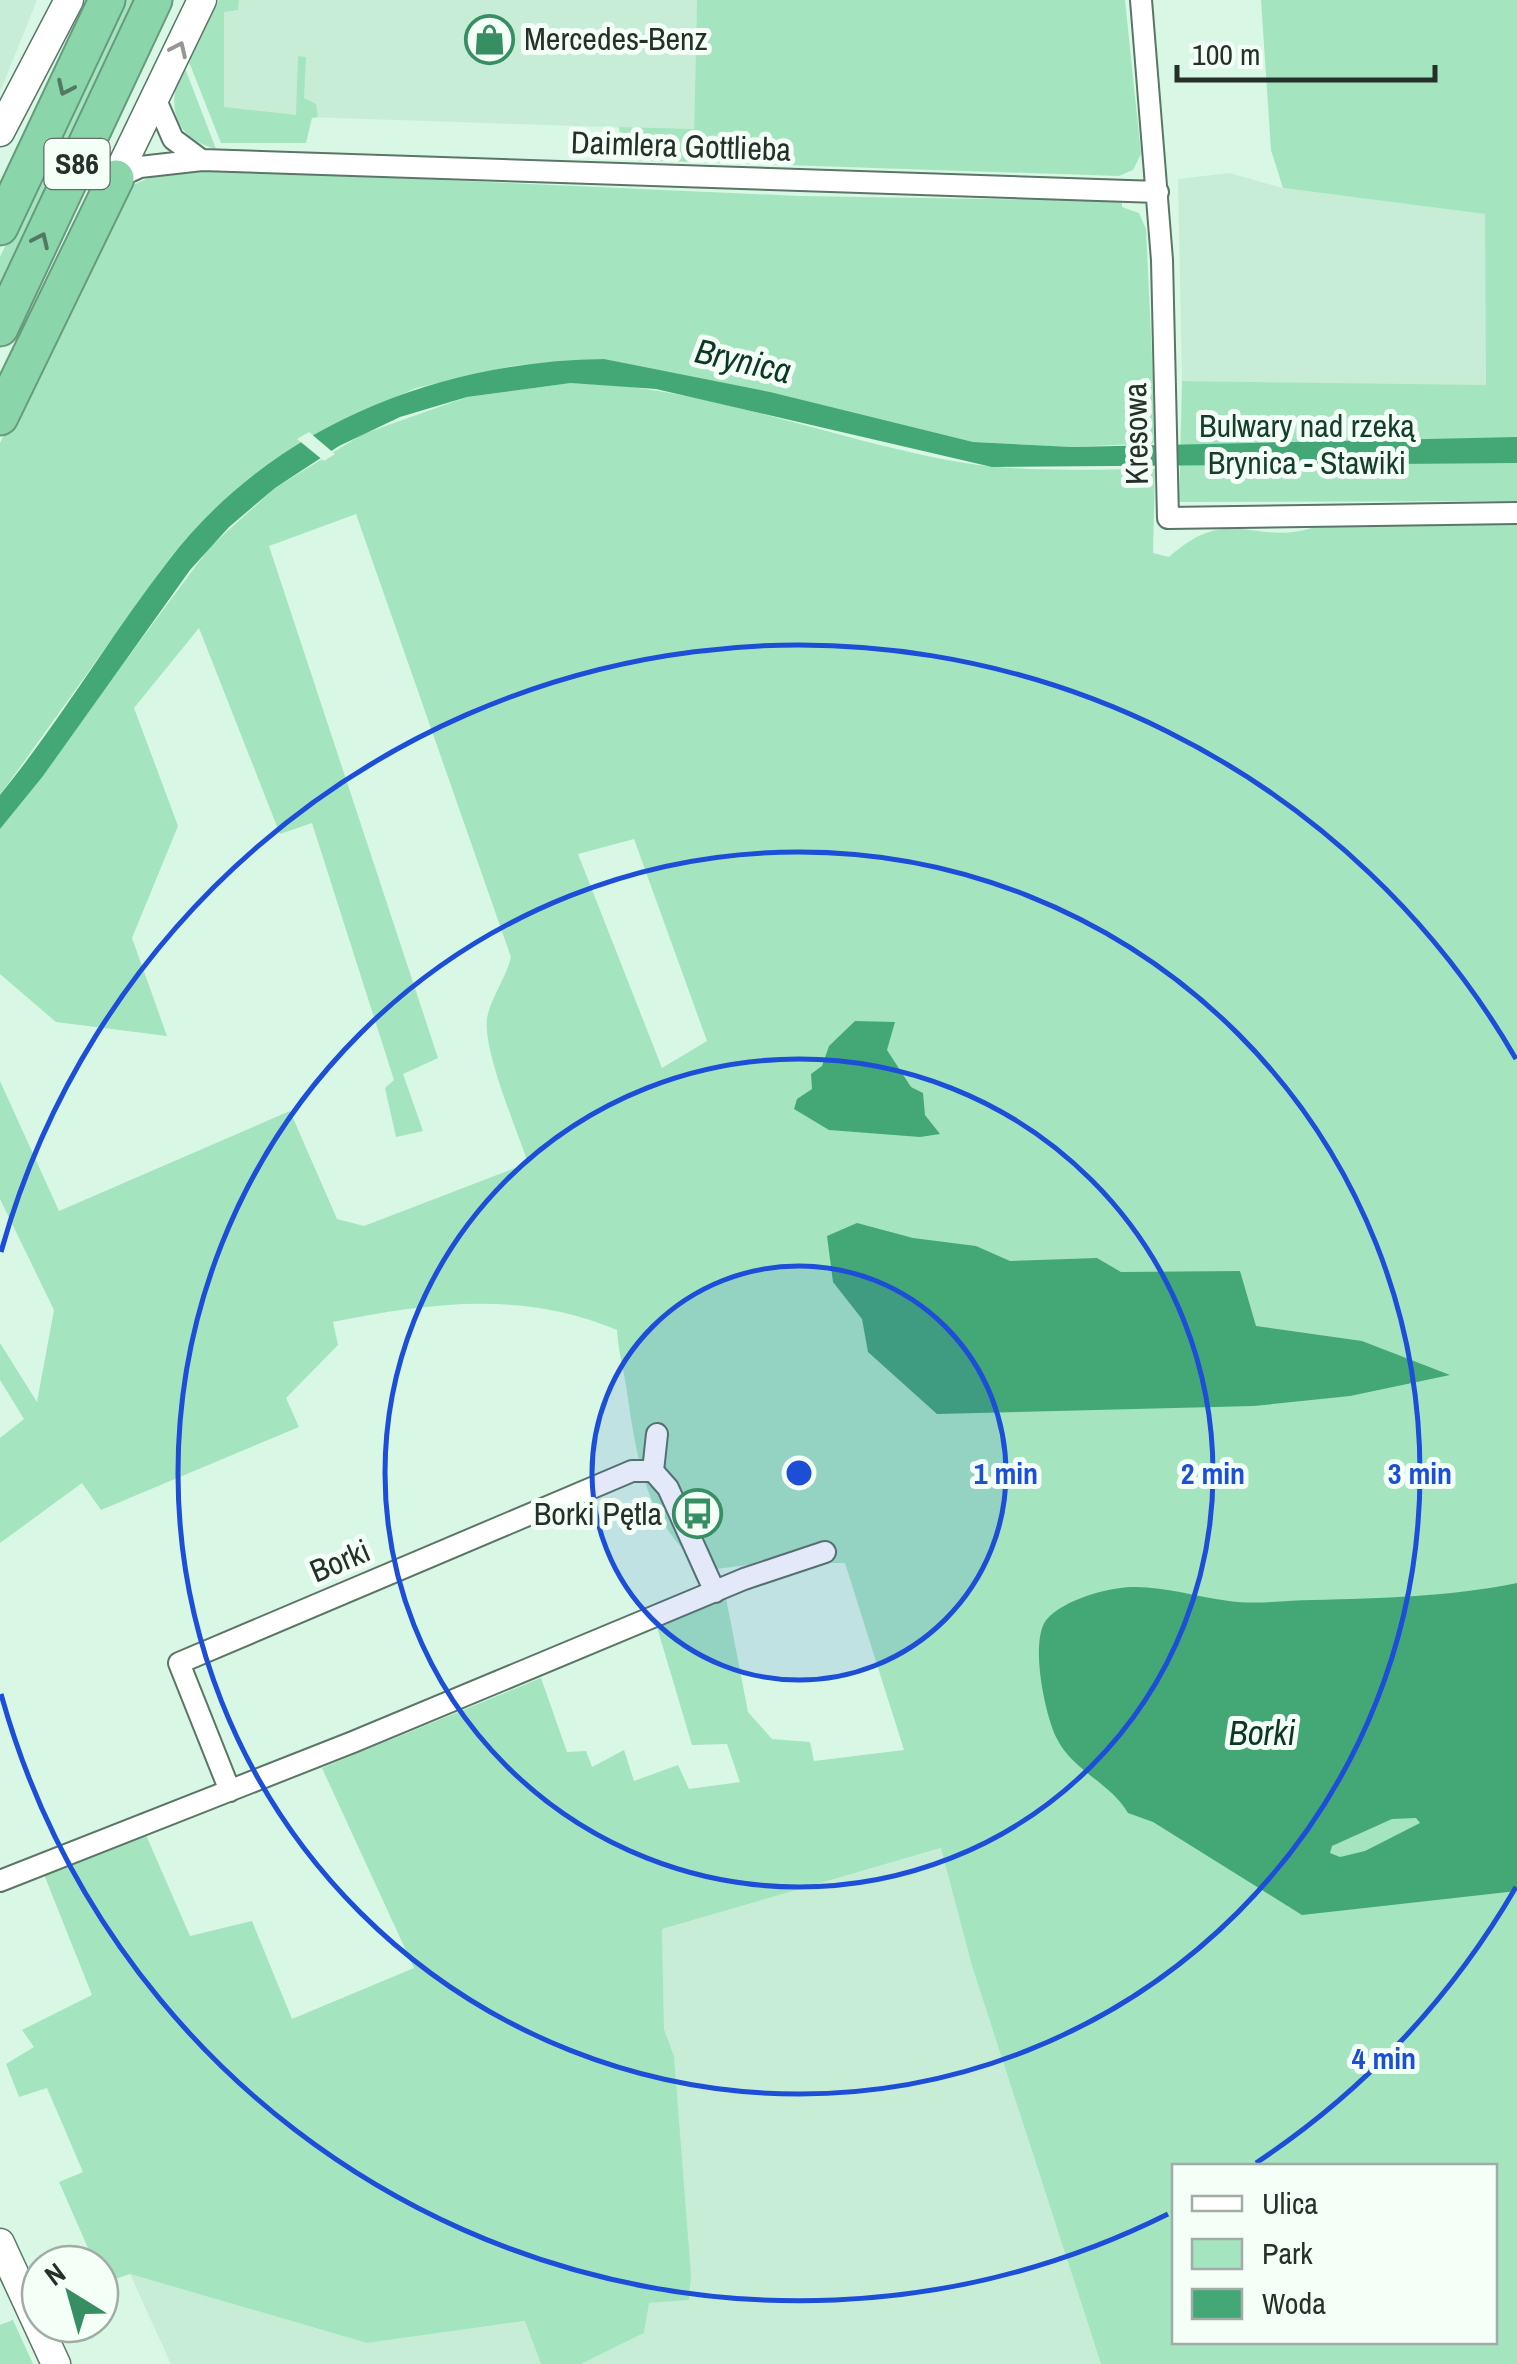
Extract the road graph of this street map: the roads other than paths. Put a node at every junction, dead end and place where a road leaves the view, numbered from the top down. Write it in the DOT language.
graph roads {
  1 [pos="69,0"];
  2 [pos="107,0"];
  3 [pos="154,0"];
  4 [pos="202,0"];
  5 [pos="1142,0"];
  6 [pos="156,98"];
  7 [pos="0,132"];
  8 [pos="202,160"];
  9 [pos="116,178"];
  10 [pos="1158,192"];
  11 [pos="0,227"];
  12 [pos="0,328"];
  13 [pos="0,417"];
  14 [pos="1517,512"];
  15 [pos="657,1434"];
  16 [pos="653,1471"];
  17 [pos="824,1552"];
  18 [pos="715,1592"];
  19 [pos="230,1791"];
  20 [pos="0,1881"];
  21 [pos="0,2244"];
  22 [pos="56,2364"];
  1 -- 7 [label="main road"];
  2 -- 11 [label="highway, S86, one-way"];
  12 -- 3 [label="highway, S86, one-way"];
  6 -- 4 [label="main road, one-way"];
  5 -- 10 [label="street, Kresowa"];
  6 -- 8 [label="street"];
  6 -- 9 [label="main road"];
  8 -- 9 [label="street, Daimlera Gottlieba"];
  8 -- 10 [label="street, Daimlera Gottlieba"];
  9 -- 13 [label="highway"];
  10 -- 14 [label="street, Kresowa"];
  15 -- 16 [label="street"];
  16 -- 18 [label="street"];
  16 -- 19 [label="street, Borki"];
  17 -- 18 [label="street"];
  18 -- 19 [label="street"];
  19 -- 20 [label="street"];
  21 -- 22 [label="main road"];
}
